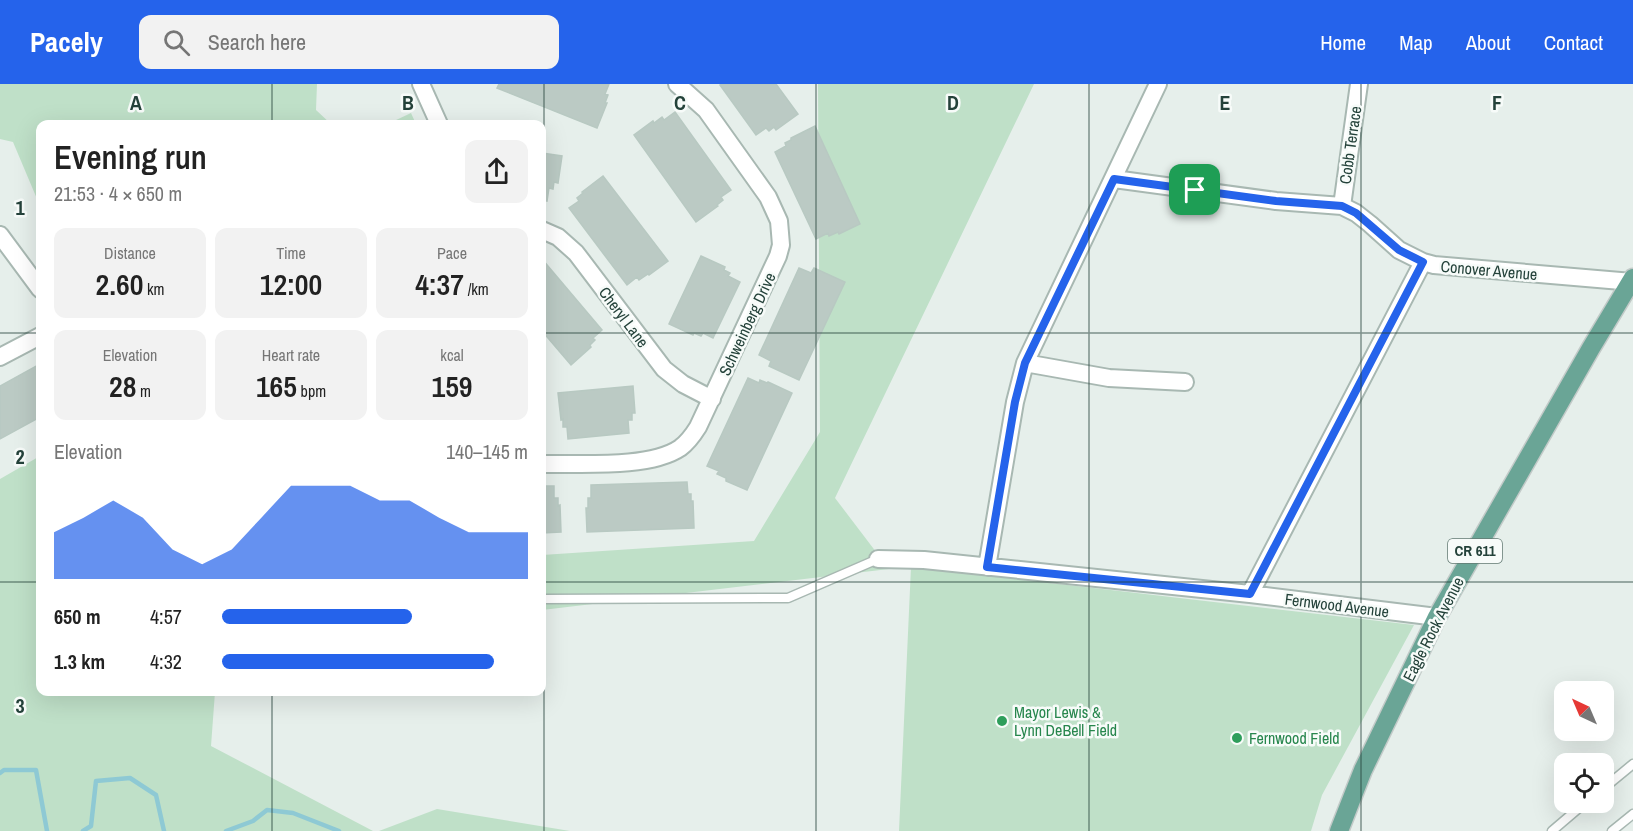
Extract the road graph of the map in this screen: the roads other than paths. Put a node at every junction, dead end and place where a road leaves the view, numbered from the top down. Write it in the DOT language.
graph roads {
  1 [pos="421,84"];
  2 [pos="677,84"];
  3 [pos="1158,84"];
  4 [pos="1359,84"];
  5 [pos="437,120"];
  6 [pos="1114,179"];
  7 [pos="1342,206"];
  8 [pos="546,232"];
  9 [pos="0,235"];
  10 [pos="1423,262"];
  11 [pos="1632,280"];
  12 [pos="36,284"];
  13 [pos="36,338"];
  14 [pos="0,357"];
  15 [pos="1025,363"];
  16 [pos="1185,382"];
  17 [pos="712,399"];
  18 [pos="546,464"];
  19 [pos="878,559"];
  20 [pos="987,567"];
  21 [pos="1250,594"];
  22 [pos="546,599"];
  23 [pos="1437,617"];
  24 [pos="1633,764"];
  25 [pos="1614,780"];
  26 [pos="1573,813"];
  27 [pos="1633,815"];
  28 [pos="1339,831"];
  29 [pos="1552,831"];
  30 [pos="1612,831"];
  1 -- 5 [label="street"];
  2 -- 17 [label="street, Schweinberg Drive"];
  3 -- 6 [label="street"];
  4 -- 7 [label="street, Cobb Terrace"];
  6 -- 7 [label="street, Conover Avenue"];
  6 -- 15 [label="street"];
  7 -- 10 [label="street, Conover Avenue"];
  8 -- 17 [label="street, Cheryl Lane"];
  9 -- 12 [label="street"];
  10 -- 11 [label="street, Conover Avenue"];
  10 -- 21 [label="street"];
  11 -- 23 [label="main road, Eagle Rock Avenue / CR 611"];
  13 -- 14 [label="street"];
  15 -- 16 [label="street"];
  15 -- 20 [label="street"];
  17 -- 18 [label="street, Schweinberg Drive"];
  19 -- 20 [label="street, Fernwood Avenue"];
  19 -- 22 [label="lane"];
  20 -- 21 [label="street, Fernwood Avenue"];
  21 -- 23 [label="street, Fernwood Avenue"];
  23 -- 28 [label="main road, Eagle Rock Avenue / CR 611"];
  24 -- 25 [label="lane"];
  26 -- 29 [label="lane"];
  27 -- 30 [label="lane"];
}
